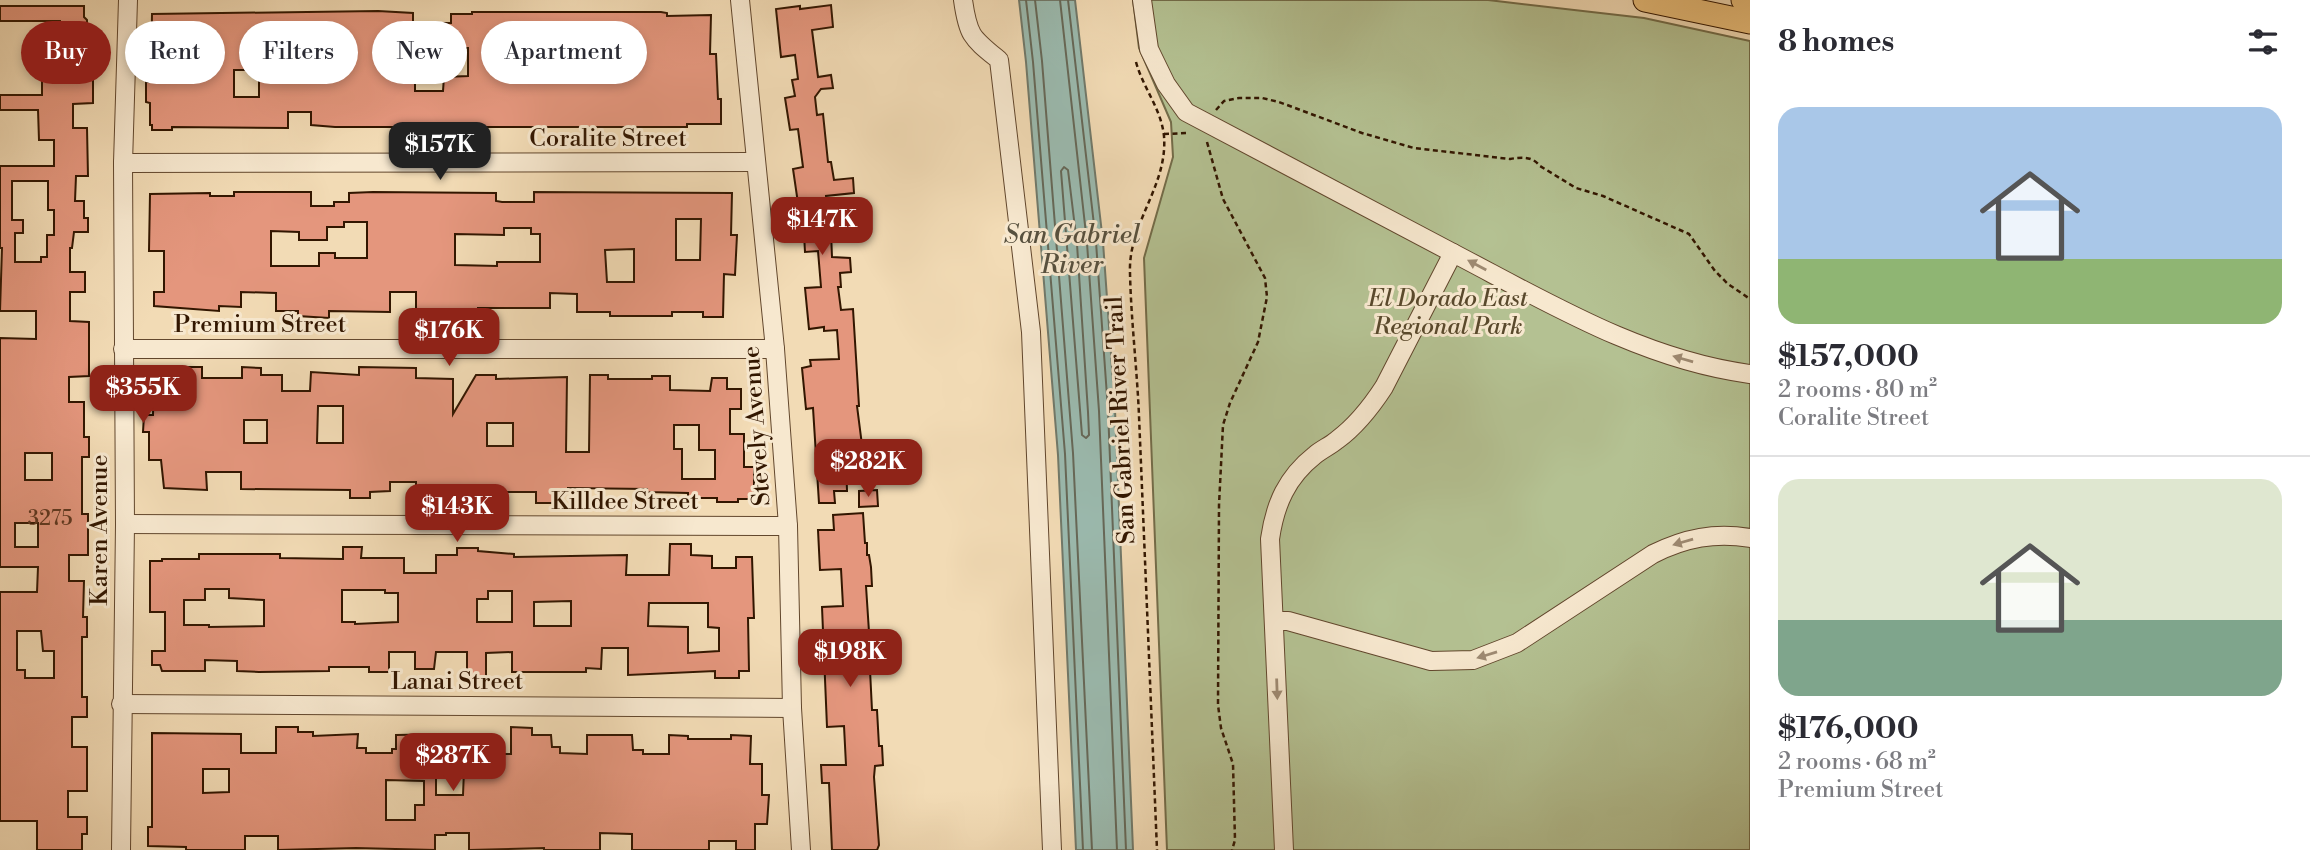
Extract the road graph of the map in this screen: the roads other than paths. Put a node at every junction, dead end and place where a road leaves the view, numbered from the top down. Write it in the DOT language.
graph roads {
  1 [pos="128,0"];
  2 [pos="740,0"];
  3 [pos="963,0"];
  4 [pos="1142,0"];
  5 [pos="1646,0"];
  6 [pos="1743,0"];
  7 [pos="1750,2"];
  8 [pos="1750,22"];
  9 [pos="756,162"];
  10 [pos="123,163"];
  11 [pos="1453,253"];
  12 [pos="123,349"];
  13 [pos="775,349"];
  14 [pos="1750,374"];
  15 [pos="125,524"];
  16 [pos="788,526"];
  17 [pos="1750,538"];
  18 [pos="1274,621"];
  19 [pos="121,704"];
  20 [pos="792,708"];
  21 [pos="121,850"];
  22 [pos="801,850"];
  23 [pos="1052,850"];
  24 [pos="1284,850"];
  1 -- 10 [label="street, Karen Avenue"];
  2 -- 9 [label="street, Stevely Avenue"];
  3 -- 23 [label="street"];
  4 -- 11 [label="street"];
  5 -- 8 [label="main road"];
  6 -- 7 [label="main road"];
  9 -- 10 [label="street, Coralite Street"];
  9 -- 13 [label="street, Stevely Avenue"];
  10 -- 12 [label="street, Karen Avenue"];
  14 -- 11 [label="street, one-way"];
  11 -- 18 [label="street"];
  12 -- 13 [label="street, Premium Street"];
  12 -- 15 [label="street, Karen Avenue"];
  13 -- 16 [label="street, Stevely Avenue"];
  15 -- 16 [label="street, Killdee Street"];
  15 -- 19 [label="street, Karen Avenue"];
  16 -- 20 [label="street, Stevely Avenue"];
  17 -- 18 [label="street, one-way"];
  18 -- 24 [label="street, one-way"];
  19 -- 20 [label="street, Lanai Street"];
  19 -- 21 [label="street, Karen Avenue"];
  20 -- 22 [label="street, Stevely Avenue"];
}
